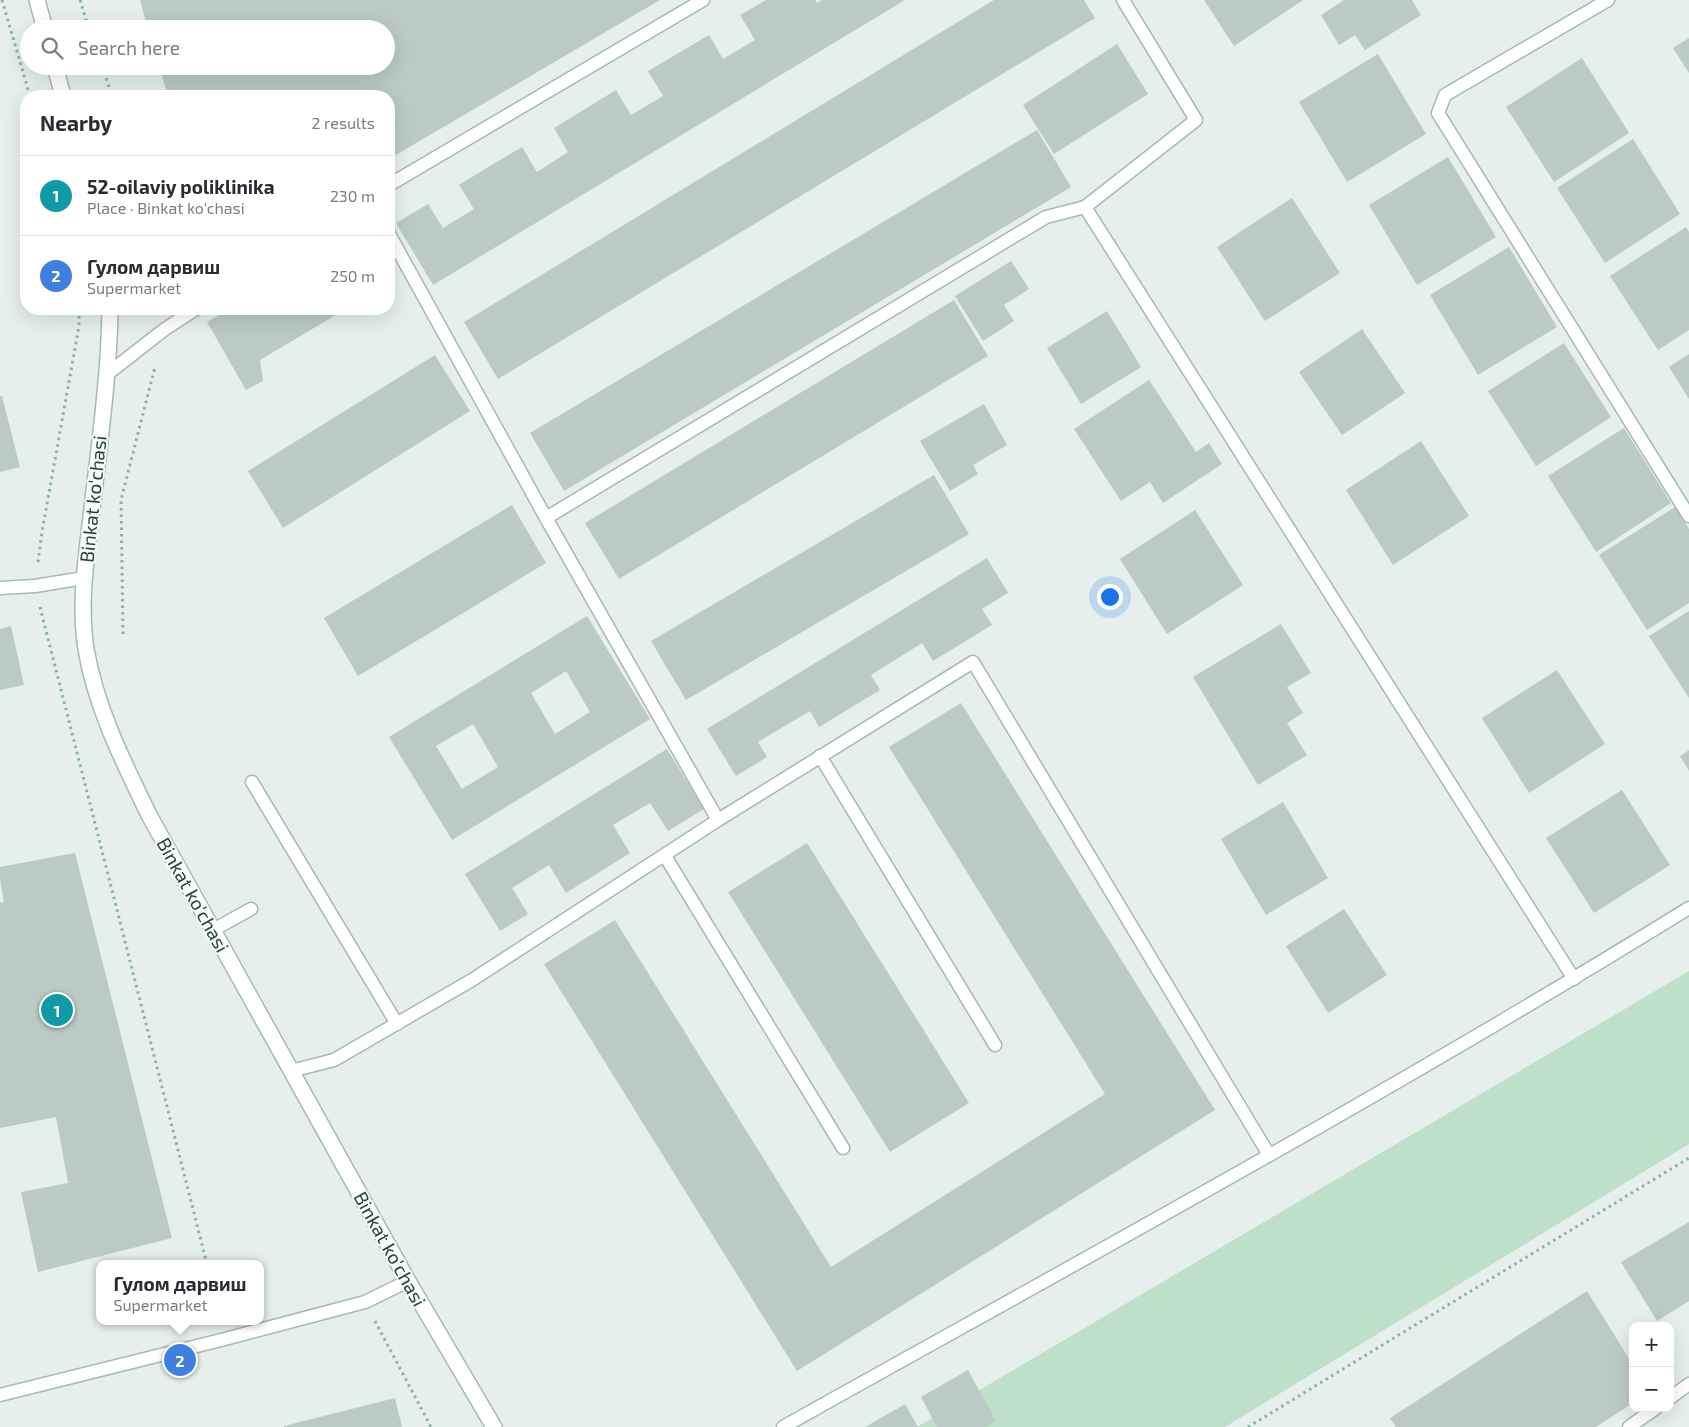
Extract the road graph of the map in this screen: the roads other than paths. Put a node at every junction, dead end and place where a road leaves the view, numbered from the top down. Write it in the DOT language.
graph roads {
  1 [pos="37,0"];
  2 [pos="703,0"];
  3 [pos="1123,0"];
  4 [pos="1608,0"];
  5 [pos="43,20"];
  6 [pos="57,75"];
  7 [pos="61,90"];
  8 [pos="395,181"];
  9 [pos="1085,207"];
  10 [pos="395,245"];
  11 [pos="110,315"];
  12 [pos="187,315"];
  13 [pos="106,375"];
  14 [pos="1689,516"];
  15 [pos="546,518"];
  16 [pos="84,578"];
  17 [pos="0,588"];
  18 [pos="820,756"];
  19 [pos="252,782"];
  20 [pos="718,820"];
  21 [pos="665,856"];
  22 [pos="1689,908"];
  23 [pos="251,909"];
  24 [pos="212,930"];
  25 [pos="1574,979"];
  26 [pos="396,1024"];
  27 [pos="995,1046"];
  28 [pos="291,1071"];
  29 [pos="843,1148"];
  30 [pos="1269,1155"];
  31 [pos="408,1281"];
  32 [pos="1689,1384"];
  33 [pos="0,1395"];
  34 [pos="1674,1395"];
  35 [pos="1650,1412"];
  36 [pos="492,1426"];
  37 [pos="783,1427"];
  38 [pos="1629,1427"];
  1 -- 5 [label="main road"];
  2 -- 8 [label="lane"];
  3 -- 9 [label="lane"];
  4 -- 14 [label="lane"];
  6 -- 7 [label="main road"];
  9 -- 15 [label="lane"];
  9 -- 25 [label="lane"];
  10 -- 15 [label="lane"];
  11 -- 13 [label="main road, Binkat ko'chasi"];
  12 -- 13 [label="lane"];
  13 -- 16 [label="main road, Binkat ko'chasi"];
  15 -- 20 [label="lane"];
  16 -- 17 [label="lane"];
  16 -- 24 [label="main road, Binkat ko'chasi"];
  18 -- 20 [label="lane"];
  18 -- 27 [label="lane"];
  18 -- 30 [label="lane"];
  19 -- 26 [label="lane"];
  20 -- 21 [label="lane"];
  21 -- 26 [label="lane"];
  21 -- 29 [label="lane"];
  22 -- 25 [label="lane"];
  23 -- 24 [label="lane"];
  24 -- 28 [label="main road, Binkat ko'chasi"];
  25 -- 30 [label="lane"];
  26 -- 28 [label="lane"];
  28 -- 31 [label="main road, Binkat ko'chasi"];
  30 -- 37 [label="lane"];
  31 -- 33 [label="lane"];
  31 -- 36 [label="main road, Binkat ko'chasi"];
  32 -- 34 [label="lane"];
  35 -- 38 [label="lane"];
}
